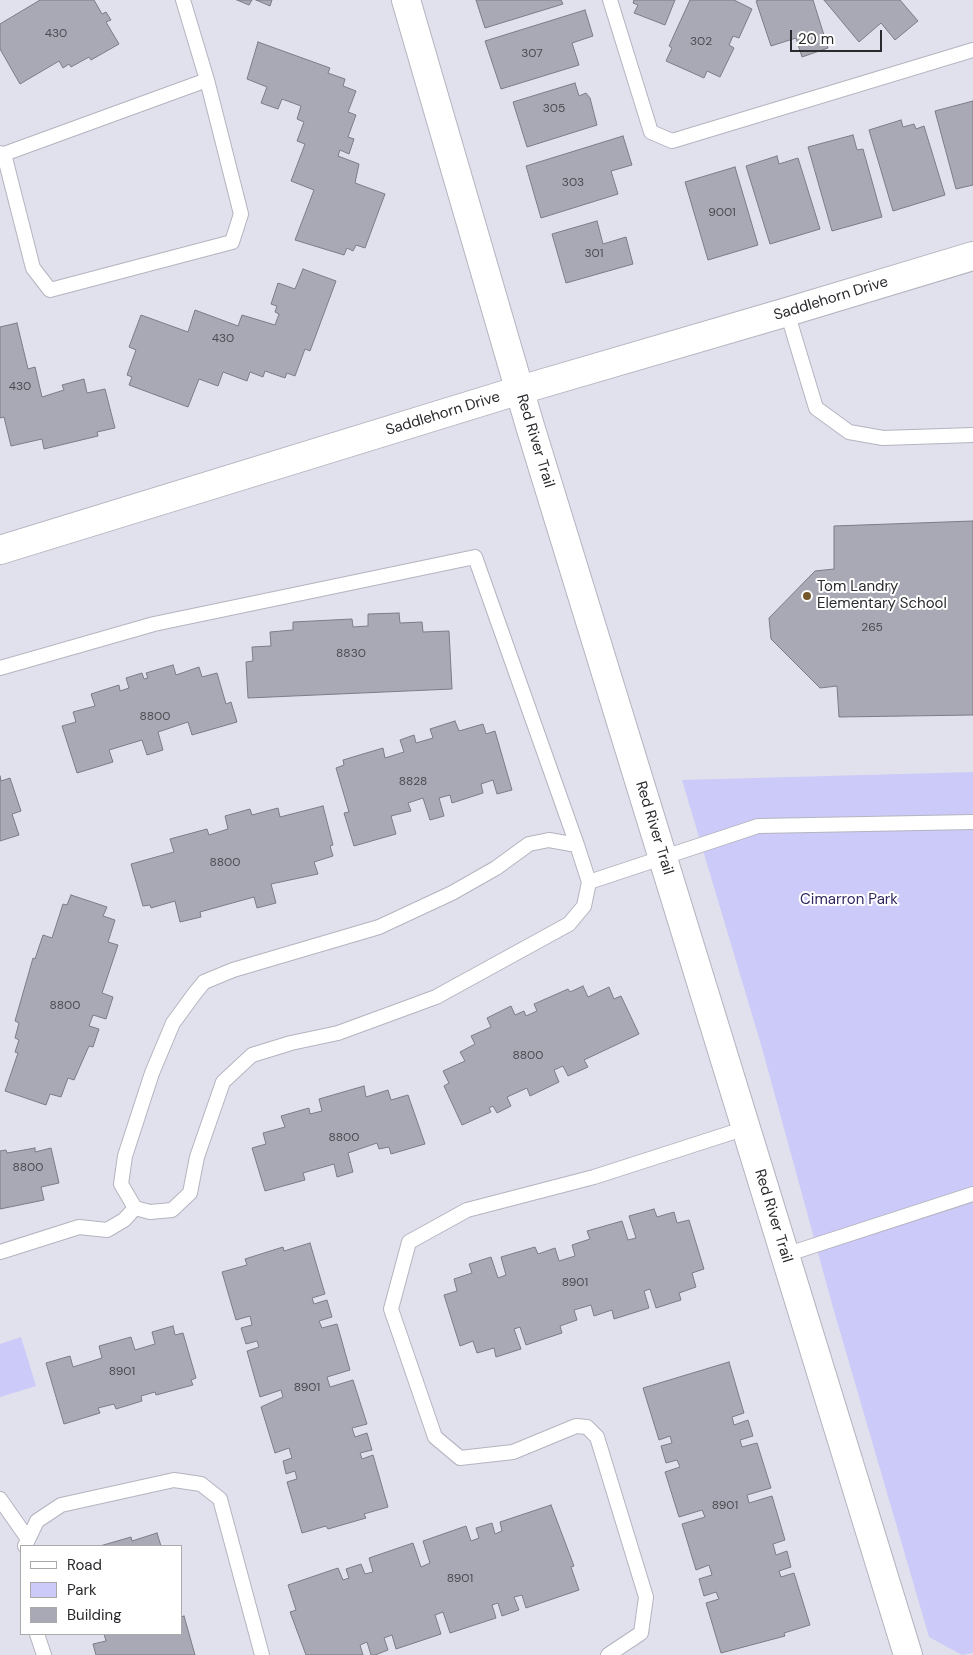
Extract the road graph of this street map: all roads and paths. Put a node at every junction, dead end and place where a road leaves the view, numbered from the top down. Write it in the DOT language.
graph roads {
  1 [pos="183,0"];
  2 [pos="406,0"];
  3 [pos="610,0"];
  4 [pos="973,50"];
  5 [pos="207,80"];
  6 [pos="2,154"];
  7 [pos="973,256"];
  8 [pos="787,312"];
  9 [pos="520,390"];
  10 [pos="973,435"];
  11 [pos="0,550"];
  12 [pos="0,668"];
  13 [pos="973,822"];
  14 [pos="577,845"];
  15 [pos="662,857"];
  16 [pos="589,882"];
  17 [pos="746,1128"];
  18 [pos="973,1194"];
  19 [pos="135,1208"];
  20 [pos="0,1252"];
  21 [pos="785,1255"];
  22 [pos="0,1499"];
  23 [pos="27,1543"];
  24 [pos="37,1635"];
  25 [pos="44,1655"];
  26 [pos="262,1655"];
  27 [pos="608,1655"];
  28 [pos="908,1655"];
  1 -- 5 [label="lane"];
  2 -- 9 [label="street, Red River Trail"];
  3 -- 4 [label="lane"];
  5 -- 6 [label="lane"];
  5 -- 6 [label="lane"];
  7 -- 8 [label="street, Saddlehorn Drive"];
  8 -- 9 [label="street, Saddlehorn Drive"];
  8 -- 10 [label="lane"];
  9 -- 11 [label="street, Saddlehorn Drive"];
  9 -- 15 [label="street, Red River Trail"];
  12 -- 14 [label="lane"];
  13 -- 15 [label="lane"];
  14 -- 16 [label="lane"];
  14 -- 19 [label="lane"];
  15 -- 16 [label="lane"];
  15 -- 17 [label="street, Red River Trail"];
  16 -- 19 [label="lane"];
  17 -- 21 [label="street, Red River Trail"];
  17 -- 27 [label="lane"];
  18 -- 21 [label="lane"];
  19 -- 20 [label="lane"];
  21 -- 28 [label="street, Red River Trail"];
  22 -- 23 [label="lane"];
  23 -- 26 [label="lane"];
  24 -- 25 [label="lane"];
}
